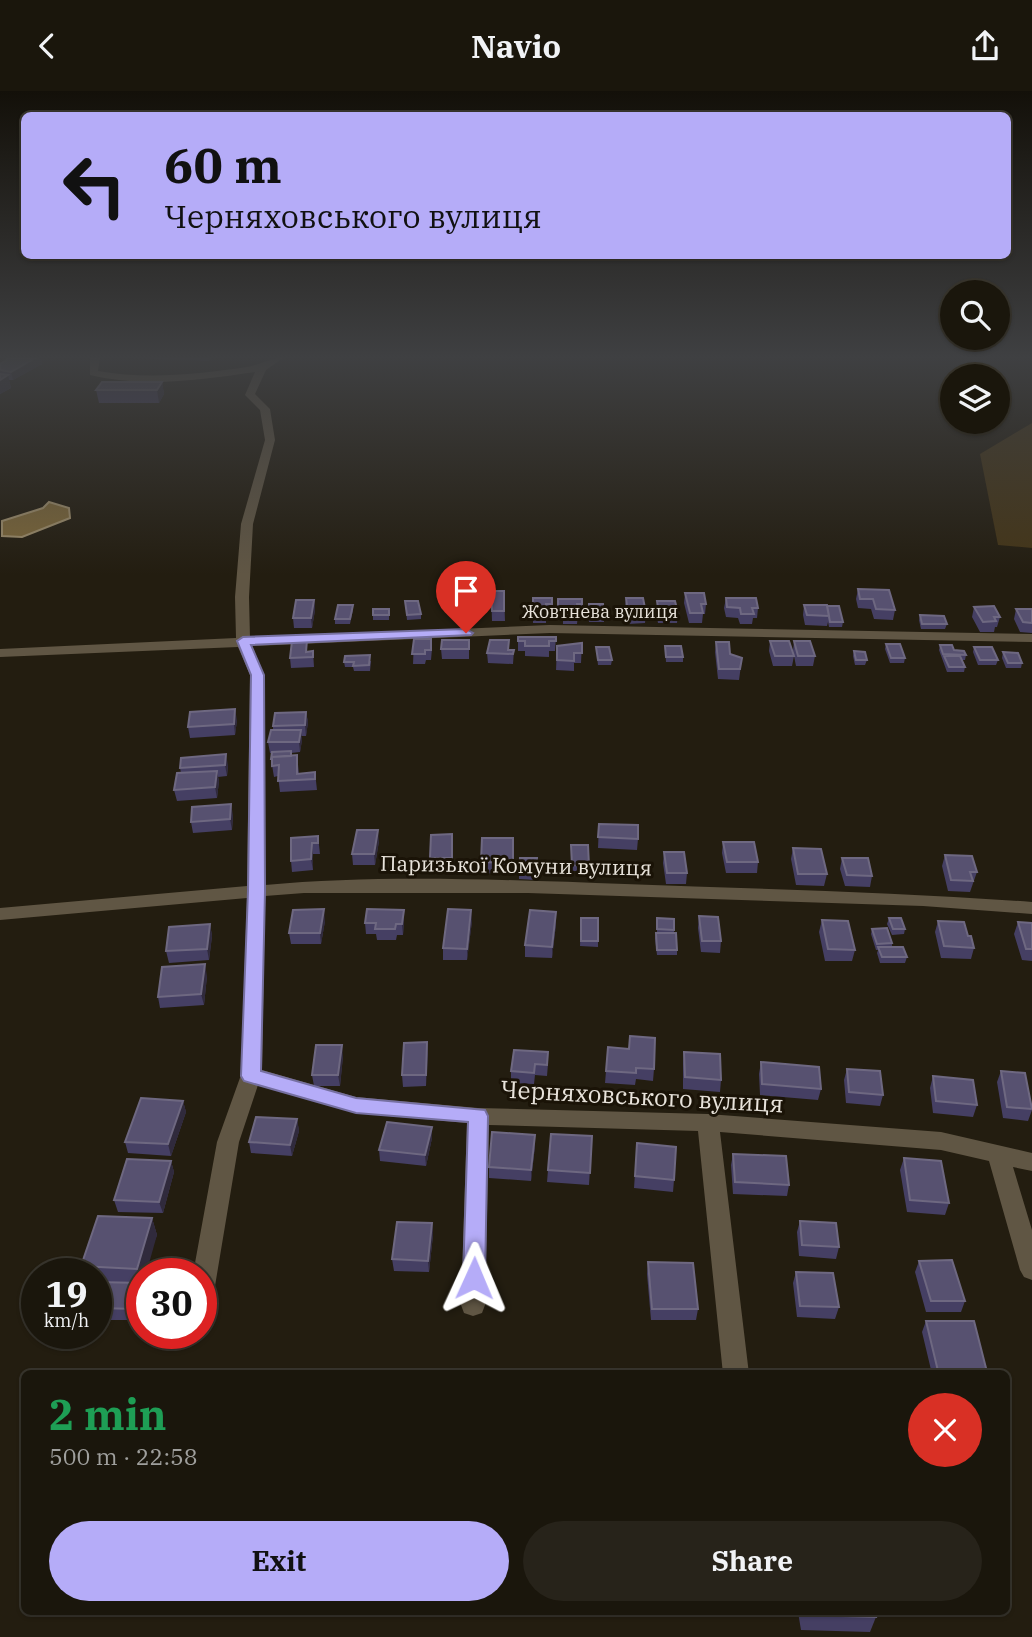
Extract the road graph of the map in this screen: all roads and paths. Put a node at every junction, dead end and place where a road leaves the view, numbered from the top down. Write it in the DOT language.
graph roads {
  1 [pos="268,430"];
  2 [pos="1032,638"];
  3 [pos="243,641"];
  4 [pos="0,653"];
  5 [pos="256,891"];
  6 [pos="1032,908"];
  7 [pos="0,914"];
  8 [pos="251,1076"];
  9 [pos="478,1116"];
  10 [pos="708,1123"];
  11 [pos="998,1154"];
  12 [pos="1032,1161"];
  13 [pos="208,1258"];
  14 [pos="1032,1270"];
  15 [pos="474,1305"];
  16 [pos="736,1370"];
  1 -- 3 [label="street"];
  2 -- 3 [label="street, Жовтнева вулиця"];
  3 -- 4 [label="street, Жовтнева вулиця"];
  3 -- 5 [label="street"];
  5 -- 6 [label="street, Паризької Комуни вулиця"];
  5 -- 7 [label="street, Паризької Комуни вулиця"];
  5 -- 8 [label="street"];
  8 -- 9 [label="street, Черняховського вулиця"];
  8 -- 13 [label="street"];
  9 -- 10 [label="street, Черняховського вулиця"];
  9 -- 15 [label="street"];
  10 -- 11 [label="street, Черняховського вулиця"];
  10 -- 16 [label="street"];
  11 -- 12 [label="street, Черняховського вулиця"];
  11 -- 14 [label="street"];
}
